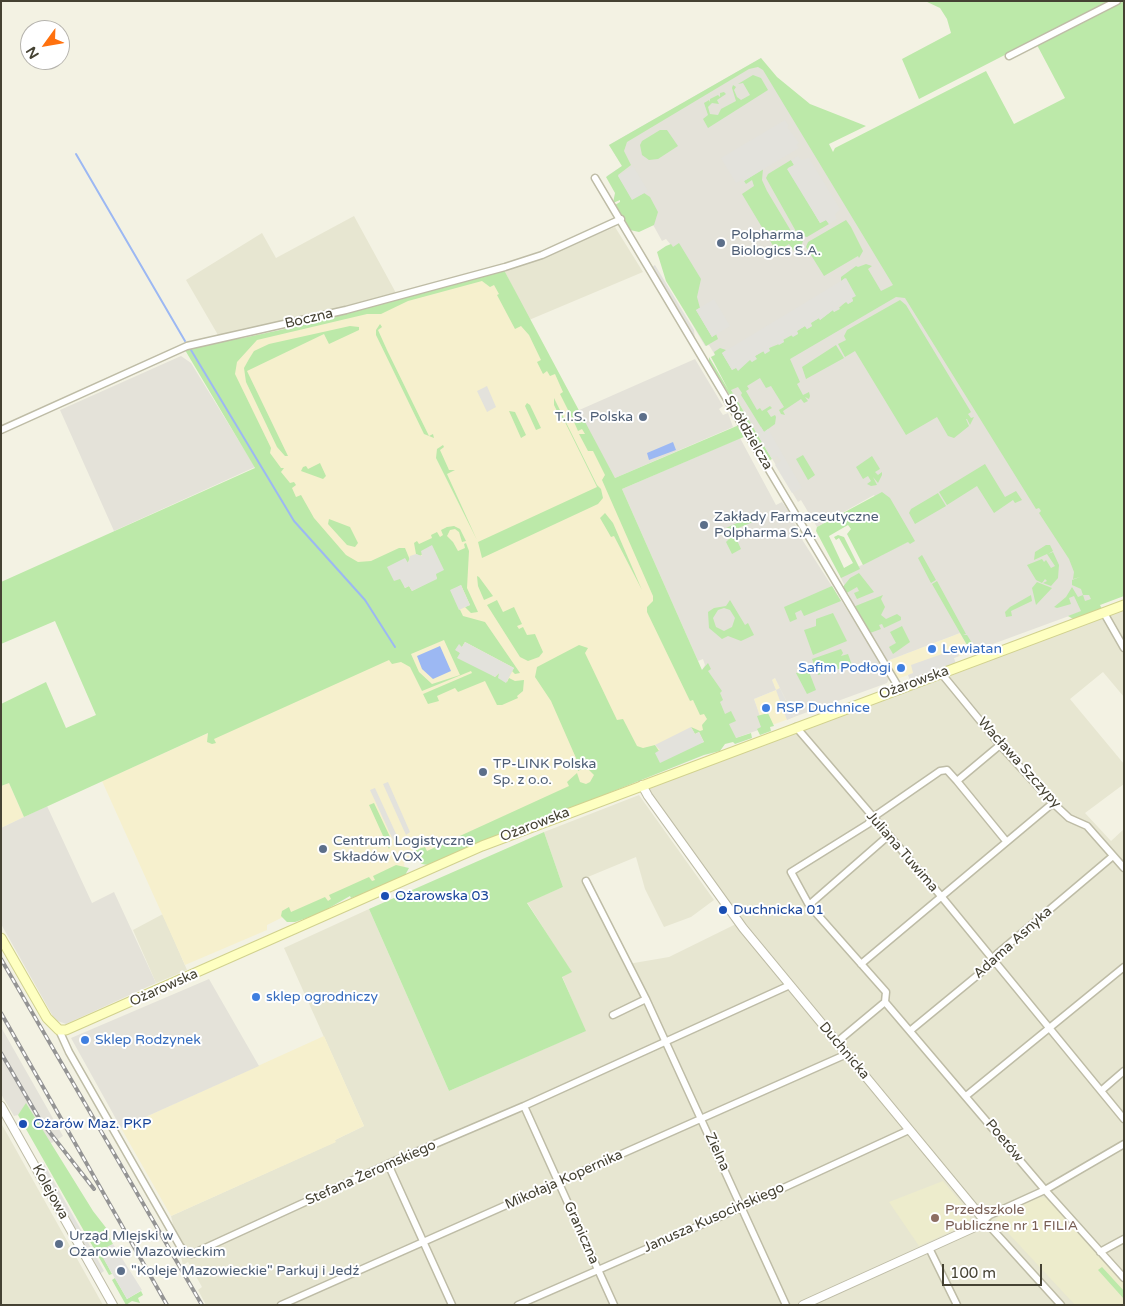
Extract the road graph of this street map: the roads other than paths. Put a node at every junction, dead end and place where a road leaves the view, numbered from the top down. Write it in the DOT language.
graph roads {
  1 [pos="1117,1"];
  2 [pos="1009,56"];
  3 [pos="595,178"];
  4 [pos="621,219"];
  5 [pos="1,430"];
  6 [pos="1124,605"];
  7 [pos="1104,613"];
  8 [pos="1124,648"];
  9 [pos="941,673"];
  10 [pos="900,688"];
  11 [pos="796,727"];
  12 [pos="1000,745"];
  13 [pos="957,781"];
  14 [pos="642,785"];
  15 [pos="1053,803"];
  16 [pos="872,818"];
  17 [pos="888,836"];
  18 [pos="1006,841"];
  19 [pos="1113,856"];
  20 [pos="1124,868"];
  21 [pos="586,881"];
  22 [pos="941,896"];
  23 [pos="809,905"];
  24 [pos="1,938"];
  25 [pos="994,959"];
  26 [pos="861,964"];
  27 [pos="1124,967"];
  28 [pos="790,985"];
  29 [pos="646,999"];
  30 [pos="885,1002"];
  31 [pos="614,1015"];
  32 [pos="1049,1028"];
  33 [pos="59,1030"];
  34 [pos="911,1030"];
  35 [pos="666,1041"];
  36 [pos="837,1042"];
  37 [pos="847,1054"];
  38 [pos="1124,1071"];
  39 [pos="1102,1090"];
  40 [pos="966,1096"];
  41 [pos="1,1106"];
  42 [pos="524,1106"];
  43 [pos="702,1119"];
  44 [pos="1124,1119"];
  45 [pos="909,1130"];
  46 [pos="1124,1144"];
  47 [pos="388,1164"];
  48 [pos="559,1182"];
  49 [pos="1045,1190"];
  50 [pos="742,1206"];
  51 [pos="984,1220"];
  52 [pos="1124,1239"];
  53 [pos="423,1241"];
  54 [pos="929,1248"];
  55 [pos="1100,1252"];
  56 [pos="597,1270"];
  57 [pos="1124,1278"];
  58 [pos="113,1305"];
  59 [pos="281,1305"];
  60 [pos="452,1305"];
  61 [pos="518,1305"];
  62 [pos="614,1305"];
  63 [pos="786,1305"];
  64 [pos="803,1305"];
  65 [pos="957,1305"];
  66 [pos="1060,1305"];
  1 -- 2 [label="street"];
  3 -- 4 [label="street, Spółdzielcza"];
  4 -- 5 [label="street, Boczna"];
  4 -- 10 [label="street, Spółdzielcza"];
  6 -- 7 [label="main road, Ożarowska"];
  7 -- 8 [label="street"];
  7 -- 9 [label="main road, Ożarowska"];
  9 -- 10 [label="main road, Ożarowska"];
  9 -- 12 [label="street, Wacława Szczypy"];
  10 -- 11 [label="main road, Ożarowska"];
  11 -- 14 [label="main road, Ożarowska"];
  11 -- 16 [label="street, Juliana Tuwima"];
  12 -- 13 [label="street"];
  12 -- 15 [label="street, Wacława Szczypy"];
  13 -- 16 [label="street"];
  13 -- 18 [label="street"];
  14 -- 28 [label="street, Duchnicka"];
  14 -- 33 [label="main road, Ożarowska"];
  15 -- 18 [label="street"];
  15 -- 19 [label="street, Wacława Szczypy"];
  16 -- 17 [label="street, Juliana Tuwima"];
  16 -- 23 [label="street, Poetów"];
  17 -- 22 [label="street, Juliana Tuwima"];
  17 -- 23 [label="street"];
  18 -- 22 [label="street"];
  19 -- 20 [label="street, Wacława Szczypy"];
  19 -- 25 [label="street, Adama Asnyka"];
  21 -- 29 [label="street, Zielna"];
  22 -- 25 [label="street"];
  22 -- 26 [label="street, Juliana Tuwima"];
  23 -- 26 [label="street, Poetów"];
  24 -- 33 [label="main road"];
  25 -- 32 [label="street"];
  25 -- 34 [label="street, Adama Asnyka"];
  26 -- 30 [label="street, Poetów"];
  27 -- 32 [label="street"];
  28 -- 35 [label="street, Stefana Żeromskiego"];
  28 -- 36 [label="street, Duchnicka"];
  29 -- 31 [label="street"];
  29 -- 35 [label="street, Zielna"];
  30 -- 34 [label="street, Poetów"];
  30 -- 36 [label="street"];
  32 -- 39 [label="street"];
  32 -- 40 [label="street"];
  33 -- 47 [label="street, Stefana Żeromskiego"];
  34 -- 40 [label="street, Poetów"];
  35 -- 42 [label="street, Stefana Żeromskiego"];
  35 -- 43 [label="street, Zielna"];
  36 -- 37 [label="street, Duchnicka"];
  37 -- 43 [label="street, Mikołaja Kopernika"];
  37 -- 45 [label="street, Duchnicka"];
  38 -- 39 [label="street"];
  39 -- 44 [label="street"];
  40 -- 49 [label="street, Poetów"];
  41 -- 58 [label="street, Kolejowa"];
  42 -- 47 [label="street, Stefana Żeromskiego"];
  42 -- 48 [label="street, Graniczna"];
  43 -- 48 [label="street, Mikołaja Kopernika"];
  43 -- 50 [label="street, Zielna"];
  45 -- 50 [label="street, Janusza Kusocińskiego"];
  45 -- 51 [label="street, Duchnicka"];
  46 -- 49 [label="street"];
  47 -- 53 [label="street"];
  48 -- 53 [label="street, Mikołaja Kopernika"];
  48 -- 56 [label="street, Graniczna"];
  49 -- 51 [label="street"];
  49 -- 55 [label="street, Poetów"];
  50 -- 56 [label="street, Janusza Kusocińskiego"];
  50 -- 63 [label="street, Zielna"];
  51 -- 54 [label="street"];
  51 -- 66 [label="street, Duchnicka"];
  52 -- 55 [label="street"];
  53 -- 59 [label="street, Mikołaja Kopernika"];
  53 -- 60 [label="street"];
  54 -- 64 [label="street"];
  54 -- 65 [label="street"];
  55 -- 57 [label="street, Poetów"];
  56 -- 61 [label="street, Janusza Kusocińskiego"];
  56 -- 62 [label="street, Graniczna"];
}
